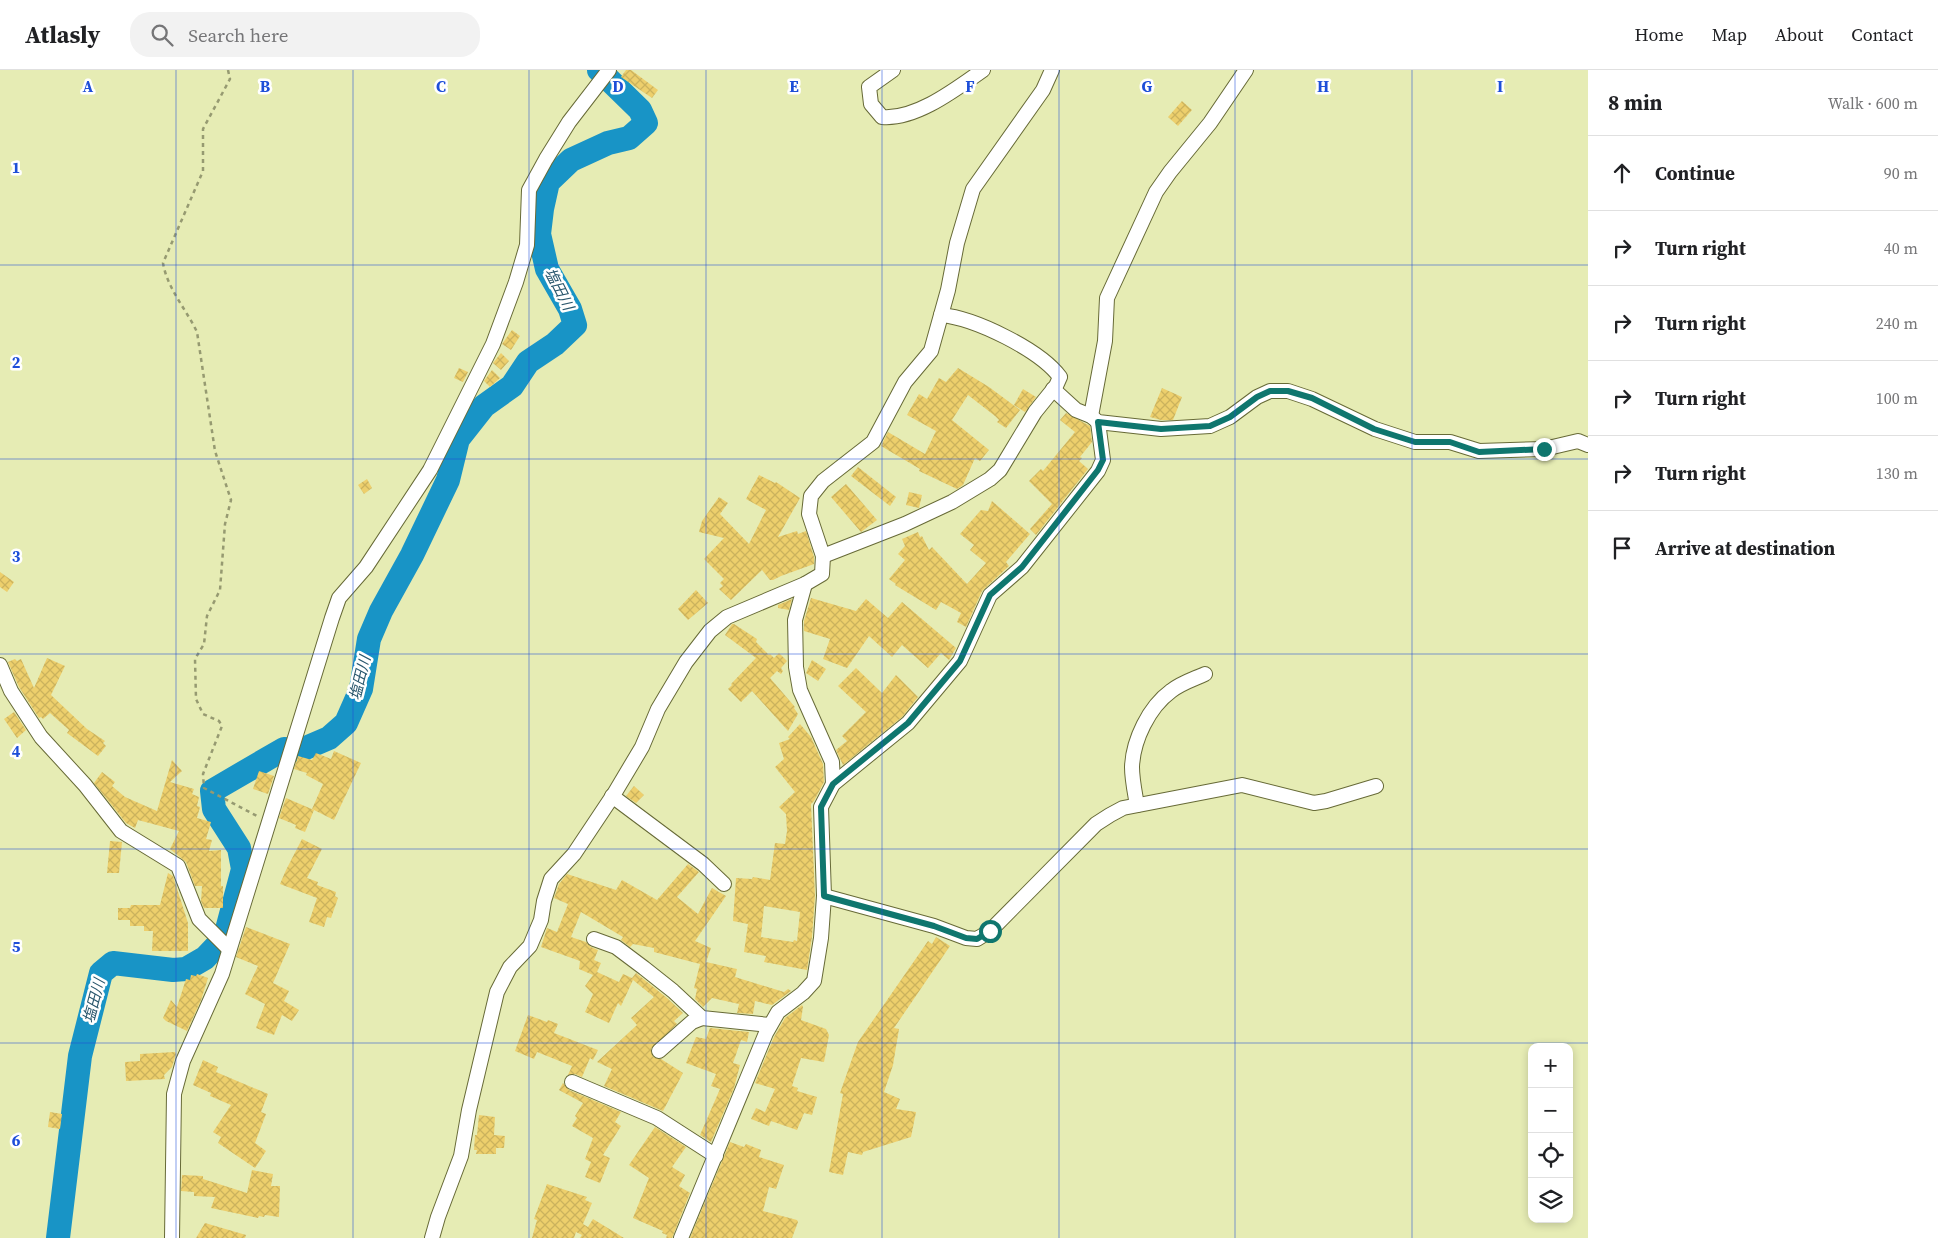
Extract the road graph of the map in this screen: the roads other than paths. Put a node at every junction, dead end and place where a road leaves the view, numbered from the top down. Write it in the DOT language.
graph roads {
  1 [pos="609,70"];
  2 [pos="893,70"];
  3 [pos="983,70"];
  4 [pos="1052,70"];
  5 [pos="1246,70"];
  6 [pos="942,315"];
  7 [pos="1053,390"];
  8 [pos="1095,419"];
  9 [pos="1588,444"];
  10 [pos="823,556"];
  11 [pos="805,584"];
  12 [pos="0,665"];
  13 [pos="1205,674"];
  14 [pos="833,784"];
  15 [pos="1376,786"];
  16 [pos="612,796"];
  17 [pos="1138,805"];
  18 [pos="724,884"];
  19 [pos="824,896"];
  20 [pos="594,939"];
  21 [pos="228,948"];
  22 [pos="702,1018"];
  23 [pos="770,1025"];
  24 [pos="659,1051"];
  25 [pos="572,1082"];
  26 [pos="716,1156"];
  27 [pos="436,1237"];
  28 [pos="172,1238"];
  29 [pos="681,1238"];
  1 -- 21 [label="street"];
  2 -- 3 [label="street"];
  4 -- 6 [label="street"];
  5 -- 8 [label="street"];
  6 -- 7 [label="street"];
  6 -- 10 [label="street"];
  7 -- 8 [label="street"];
  7 -- 10 [label="street"];
  8 -- 9 [label="street"];
  8 -- 14 [label="street"];
  10 -- 11 [label="street"];
  11 -- 14 [label="street"];
  11 -- 16 [label="street"];
  12 -- 21 [label="street"];
  13 -- 17 [label="street"];
  14 -- 19 [label="street"];
  15 -- 17 [label="street"];
  16 -- 18 [label="street"];
  16 -- 27 [label="street"];
  17 -- 19 [label="street"];
  19 -- 23 [label="street"];
  20 -- 22 [label="street"];
  21 -- 28 [label="street"];
  22 -- 23 [label="street"];
  22 -- 24 [label="street"];
  23 -- 26 [label="street"];
  25 -- 26 [label="street"];
  26 -- 29 [label="street"];
}
